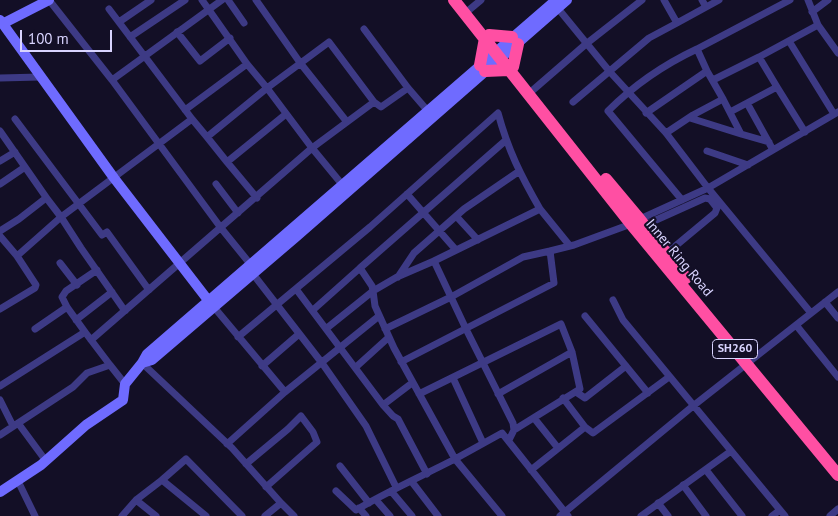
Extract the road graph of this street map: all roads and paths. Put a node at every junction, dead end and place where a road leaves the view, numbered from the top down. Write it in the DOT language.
graph roads {
  1 [pos="49,0"];
  2 [pos="151,0"];
  3 [pos="186,0"];
  4 [pos="202,0"];
  5 [pos="222,0"];
  6 [pos="228,0"];
  7 [pos="256,0"];
  8 [pos="454,0"];
  9 [pos="481,0"];
  10 [pos="567,0"];
  11 [pos="642,0"];
  12 [pos="664,0"];
  13 [pos="702,0"];
  14 [pos="719,0"];
  15 [pos="790,0"];
  16 [pos="808,0"];
  17 [pos="828,0"];
  18 [pos="554,2"];
  19 [pos="466,5"];
  20 [pos="706,7"];
  21 [pos="109,9"];
  22 [pos="209,9"];
  23 [pos="812,12"];
  24 [pos="119,22"];
  25 [pos="244,22"];
  26 [pos="1,23"];
  27 [pos="677,23"];
  28 [pos="818,25"];
  29 [pos="364,29"];
  30 [pos="176,32"];
  31 [pos="130,37"];
  32 [pos="487,37"];
  33 [pos="230,38"];
  34 [pos="515,41"];
  35 [pos="789,41"];
  36 [pos="586,44"];
  37 [pos="837,48"];
  38 [pos="696,49"];
  39 [pos="499,54"];
  40 [pos="144,56"];
  41 [pos="759,57"];
  42 [pos="247,64"];
  43 [pos="301,64"];
  44 [pos="483,68"];
  45 [pos="511,69"];
  46 [pos="707,71"];
  47 [pos="610,72"];
  48 [pos="40,77"];
  49 [pos="0,78"];
  50 [pos="112,80"];
  51 [pos="713,80"];
  52 [pos="777,87"];
  53 [pos="267,88"];
  54 [pos="408,88"];
  55 [pos="533,90"];
  56 [pos="627,92"];
  57 [pos="723,99"];
  58 [pos="374,102"];
  59 [pos="573,102"];
  60 [pos="748,103"];
  61 [pos="185,110"];
  62 [pos="427,110"];
  63 [pos="730,112"];
  64 [pos="646,113"];
  65 [pos="836,113"];
  66 [pos="286,114"];
  67 [pos="690,118"];
  68 [pos="15,119"];
  69 [pos="192,119"];
  70 [pos="346,122"];
  71 [pos="805,132"];
  72 [pos="666,133"];
  73 [pos="1,134"];
  74 [pos="741,134"];
  75 [pos="207,137"];
  76 [pos="505,141"];
  77 [pos="769,142"];
  78 [pos="159,144"];
  79 [pos="312,148"];
  80 [pos="773,150"];
  81 [pos="707,151"];
  82 [pos="15,152"];
  83 [pos="0,161"];
  84 [pos="227,162"];
  85 [pos="748,165"];
  86 [pos="25,167"];
  87 [pos="518,172"];
  88 [pos="114,178"];
  89 [pos="0,184"];
  90 [pos="216,184"];
  91 [pos="345,188"];
  92 [pos="708,188"];
  93 [pos="407,194"];
  94 [pos="46,198"];
  95 [pos="257,198"];
  96 [pos="682,200"];
  97 [pos="79,204"];
  98 [pos="540,209"];
  99 [pos="238,213"];
  100 [pos="424,213"];
  101 [pos="456,216"];
  102 [pos="61,217"];
  103 [pos="639,223"];
  104 [pos="221,228"];
  105 [pos="0,231"];
  106 [pos="439,231"];
  107 [pos="0,236"];
  108 [pos="478,240"];
  109 [pos="570,246"];
  110 [pos="456,250"];
  111 [pos="550,251"];
  112 [pos="667,253"];
  113 [pos="17,256"];
  114 [pos="434,261"];
  115 [pos="60,262"];
  116 [pos="180,264"];
  117 [pos="360,268"];
  118 [pos="252,269"];
  119 [pos="96,270"];
  120 [pos="397,277"];
  121 [pos="77,285"];
  122 [pos="296,289"];
  123 [pos="148,290"];
  124 [pos="373,291"];
  125 [pos="112,292"];
  126 [pos="838,292"];
  127 [pos="451,297"];
  128 [pos="613,300"];
  129 [pos="825,302"];
  130 [pos="211,303"];
  131 [pos="278,305"];
  132 [pos="67,307"];
  133 [pos="0,309"];
  134 [pos="313,310"];
  135 [pos="125,311"];
  136 [pos="812,313"];
  137 [pos="379,316"];
  138 [pos="585,316"];
  139 [pos="838,318"];
  140 [pos="76,320"];
  141 [pos="796,325"];
  142 [pos="326,328"];
  143 [pos="35,329"];
  144 [pos="385,329"];
  145 [pos="466,329"];
  146 [pos="86,332"];
  147 [pos="299,334"];
  148 [pos="238,337"];
  149 [pos="389,337"];
  150 [pos="91,340"];
  151 [pos="340,347"];
  152 [pos="572,352"];
  153 [pos="401,362"];
  154 [pos="749,362"];
  155 [pos="142,363"];
  156 [pos="322,363"];
  157 [pos="484,363"];
  158 [pos="110,365"];
  159 [pos="262,366"];
  160 [pos="356,366"];
  161 [pos="626,366"];
  162 [pos="669,377"];
  163 [pos="838,377"];
  164 [pos="453,378"];
  165 [pos="412,383"];
  166 [pos="125,384"];
  167 [pos="0,386"];
  168 [pos="285,392"];
  169 [pos="576,392"];
  170 [pos="648,393"];
  171 [pos="419,394"];
  172 [pos="498,394"];
  173 [pos="564,398"];
  174 [pos="0,400"];
  175 [pos="383,405"];
  176 [pos="693,406"];
  177 [pos="534,418"];
  178 [pos="15,425"];
  179 [pos="585,427"];
  180 [pos="514,430"];
  181 [pos="0,435"];
  182 [pos="509,440"];
  183 [pos="483,443"];
  184 [pos="227,444"];
  185 [pos="558,448"];
  186 [pos="731,451"];
  187 [pos="455,459"];
  188 [pos="46,461"];
  189 [pos="246,464"];
  190 [pos="838,464"];
  191 [pos="340,466"];
  192 [pos="531,470"];
  193 [pos="706,470"];
  194 [pos="427,474"];
  195 [pos="838,475"];
  196 [pos="18,480"];
  197 [pos="162,480"];
  198 [pos="412,482"];
  199 [pos="684,486"];
  200 [pos="266,487"];
  201 [pos="394,489"];
  202 [pos="336,491"];
  203 [pos="0,492"];
  204 [pos="136,500"];
  205 [pos="372,501"];
  206 [pos="281,503"];
  207 [pos="658,503"];
  208 [pos="359,508"];
  209 [pos="838,509"];
  210 [pos="780,510"];
  211 [pos="564,515"];
  212 [pos="35,516"];
  213 [pos="122,516"];
  214 [pos="156,516"];
  215 [pos="206,516"];
  216 [pos="242,516"];
  217 [pos="265,516"];
  218 [pos="294,516"];
  219 [pos="366,516"];
  220 [pos="390,516"];
  221 [pos="412,516"];
  222 [pos="438,516"];
  223 [pos="502,516"];
  224 [pos="641,516"];
  225 [pos="668,516"];
  226 [pos="706,516"];
  227 [pos="742,516"];
  228 [pos="772,516"];
  229 [pos="785,516"];
  230 [pos="830,516"];
  1 -- 26 [label="street"];
  1 -- 50 [label="street"];
  2 -- 24 [label="street"];
  3 -- 31 [label="street"];
  4 -- 22 [label="street"];
  5 -- 22 [label="street"];
  6 -- 25 [label="street"];
  7 -- 43 [label="street"];
  8 -- 32 [label="highway, Inner Ring Road"];
  9 -- 19 [label="street"];
  10 -- 18 [label="street"];
  11 -- 36 [label="street"];
  12 -- 27 [label="street"];
  13 -- 20 [label="street"];
  14 -- 20 [label="street"];
  15 -- 38 [label="street"];
  16 -- 23 [label="street"];
  17 -- 23 [label="street"];
  18 -- 34 [label="street"];
  18 -- 36 [label="street"];
  19 -- 32 [label="highway, Inner Ring Road"];
  20 -- 27 [label="street"];
  21 -- 24 [label="street"];
  22 -- 30 [label="street"];
  22 -- 33 [label="street"];
  23 -- 28 [label="street"];
  24 -- 31 [label="street"];
  26 -- 48 [label="street"];
  27 -- 47 [label="street"];
  28 -- 35 [label="street"];
  28 -- 37 [label="street"];
  29 -- 54 [label="street"];
  30 -- 33 [label="street"];
  30 -- 40 [label="street"];
  31 -- 40 [label="street"];
  32 -- 34 [label="highway"];
  32 -- 39 [label="highway, Inner Ring Road"];
  32 -- 44 [label="highway"];
  33 -- 42 [label="street"];
  34 -- 39 [label="street"];
  34 -- 45 [label="highway"];
  35 -- 41 [label="street"];
  35 -- 65 [label="street"];
  36 -- 47 [label="street"];
  36 -- 55 [label="street"];
  38 -- 46 [label="street"];
  38 -- 56 [label="street"];
  39 -- 44 [label="street"];
  39 -- 45 [label="highway, Inner Ring Road / SH260"];
  40 -- 50 [label="street"];
  40 -- 61 [label="street"];
  41 -- 51 [label="street"];
  41 -- 52 [label="street"];
  42 -- 53 [label="street"];
  42 -- 61 [label="street"];
  43 -- 53 [label="street"];
  43 -- 58 [label="street"];
  43 -- 70 [label="street"];
  44 -- 45 [label="highway"];
  44 -- 62 [label="street"];
  44 -- 91 [label="street"];
  45 -- 55 [label="highway, Inner Ring Road / SH260"];
  45 -- 103 [label="highway, Inner Ring Road / SH260"];
  46 -- 51 [label="street"];
  46 -- 64 [label="street"];
  47 -- 56 [label="street"];
  47 -- 59 [label="street"];
  48 -- 49 [label="street"];
  48 -- 88 [label="street"];
  50 -- 78 [label="street"];
  51 -- 57 [label="street"];
  52 -- 60 [label="street"];
  52 -- 71 [label="street"];
  53 -- 66 [label="street"];
  53 -- 75 [label="street"];
  54 -- 58 [label="street"];
  54 -- 62 [label="street"];
  55 -- 103 [label="highway, Inner Ring Road / SH260"];
  56 -- 64 [label="street"];
  56 -- 96 [label="street"];
  57 -- 63 [label="street"];
  57 -- 67 [label="street"];
  58 -- 70 [label="street"];
  60 -- 63 [label="street"];
  60 -- 77 [label="street"];
  61 -- 69 [label="street"];
  62 -- 91 [label="street"];
  63 -- 74 [label="street"];
  64 -- 72 [label="street"];
  65 -- 71 [label="street"];
  66 -- 79 [label="street"];
  66 -- 84 [label="street"];
  67 -- 72 [label="street"];
  67 -- 74 [label="street"];
  68 -- 97 [label="street"];
  69 -- 75 [label="street"];
  69 -- 78 [label="street"];
  70 -- 79 [label="street"];
  71 -- 80 [label="street"];
  72 -- 92 [label="street"];
  73 -- 82 [label="street"];
  74 -- 77 [label="street"];
  75 -- 84 [label="street"];
  76 -- 87 [label="street"];
  76 -- 93 [label="street"];
  76 -- 100 [label="street"];
  77 -- 80 [label="street"];
  78 -- 88 [label="street"];
  78 -- 104 [label="street"];
  79 -- 91 [label="street"];
  79 -- 95 [label="street"];
  80 -- 85 [label="street"];
  81 -- 85 [label="street"];
  82 -- 83 [label="street"];
  82 -- 86 [label="street"];
  84 -- 95 [label="street"];
  85 -- 92 [label="street"];
  86 -- 89 [label="street"];
  86 -- 94 [label="street"];
  87 -- 98 [label="street"];
  87 -- 101 [label="street"];
  88 -- 97 [label="street"];
  88 -- 116 [label="street"];
  90 -- 99 [label="street"];
  91 -- 118 [label="street"];
  92 -- 96 [label="street"];
  92 -- 136 [label="street"];
  93 -- 100 [label="street"];
  93 -- 122 [label="street"];
  94 -- 102 [label="street"];
  94 -- 105 [label="street"];
  95 -- 99 [label="street"];
  96 -- 103 [label="street"];
  97 -- 102 [label="street"];
  97 -- 123 [label="street"];
  98 -- 108 [label="street"];
  98 -- 109 [label="street"];
  99 -- 104 [label="street"];
  100 -- 106 [label="street"];
  100 -- 117 [label="street"];
  101 -- 106 [label="street"];
  101 -- 108 [label="street"];
  102 -- 113 [label="street"];
  102 -- 119 [label="street"];
  103 -- 109 [label="street"];
  103 -- 112 [label="highway, Inner Ring Road"];
  103 -- 112 [label="street"];
  103 -- 154 [label="highway, Inner Ring Road / SH260"];
  104 -- 116 [label="street"];
  104 -- 118 [label="street"];
  106 -- 110 [label="street"];
  106 -- 120 [label="street"];
  107 -- 113 [label="street"];
  108 -- 110 [label="street"];
  109 -- 111 [label="street"];
  110 -- 114 [label="street"];
  111 -- 127 [label="street"];
  111 -- 145 [label="street"];
  112 -- 154 [label="highway, Inner Ring Road"];
  113 -- 133 [label="street"];
  114 -- 120 [label="street"];
  114 -- 127 [label="street"];
  115 -- 121 [label="street"];
  116 -- 123 [label="street"];
  116 -- 130 [label="street"];
  117 -- 124 [label="street"];
  117 -- 134 [label="street"];
  118 -- 130 [label="street"];
  118 -- 131 [label="street"];
  119 -- 121 [label="street"];
  119 -- 125 [label="street"];
  120 -- 124 [label="street"];
  121 -- 132 [label="street"];
  122 -- 131 [label="street"];
  122 -- 134 [label="street"];
  123 -- 135 [label="street"];
  124 -- 137 [label="street"];
  124 -- 142 [label="street"];
  125 -- 135 [label="street"];
  125 -- 140 [label="street"];
  126 -- 129 [label="street"];
  127 -- 144 [label="street"];
  127 -- 145 [label="street"];
  128 -- 162 [label="street"];
  129 -- 136 [label="street"];
  129 -- 139 [label="street"];
  130 -- 148 [label="street"];
  130 -- 155 [label="street"];
  131 -- 147 [label="street"];
  131 -- 148 [label="street"];
  132 -- 140 [label="street"];
  132 -- 143 [label="street"];
  134 -- 142 [label="street"];
  135 -- 150 [label="street"];
  136 -- 141 [label="street"];
  137 -- 144 [label="street"];
  137 -- 151 [label="street"];
  138 -- 161 [label="street"];
  140 -- 146 [label="street"];
  141 -- 154 [label="street"];
  141 -- 163 [label="street"];
  142 -- 151 [label="street"];
  144 -- 149 [label="street"];
  145 -- 153 [label="street"];
  145 -- 157 [label="street"];
  146 -- 150 [label="street"];
  146 -- 167 [label="street"];
  147 -- 156 [label="street"];
  147 -- 159 [label="street"];
  148 -- 159 [label="street"];
  149 -- 153 [label="street"];
  149 -- 160 [label="street"];
  150 -- 158 [label="street"];
  151 -- 156 [label="street"];
  151 -- 160 [label="street"];
  152 -- 157 [label="street"];
  152 -- 169 [label="street"];
  152 -- 172 [label="street"];
  153 -- 165 [label="street"];
  154 -- 176 [label="street"];
  154 -- 190 [label="highway, Inner Ring Road"];
  154 -- 195 [label="highway, Inner Ring Road / SH260"];
  155 -- 166 [label="street"];
  155 -- 184 [label="street"];
  156 -- 168 [label="street"];
  156 -- 201 [label="street"];
  157 -- 164 [label="street"];
  157 -- 172 [label="street"];
  158 -- 166 [label="street"];
  158 -- 178 [label="street"];
  159 -- 168 [label="street"];
  160 -- 175 [label="street"];
  161 -- 169 [label="street"];
  161 -- 170 [label="street"];
  162 -- 170 [label="street"];
  162 -- 176 [label="street"];
  164 -- 171 [label="street"];
  164 -- 183 [label="street"];
  165 -- 171 [label="street"];
  165 -- 175 [label="street"];
  166 -- 188 [label="street"];
  168 -- 184 [label="street"];
  169 -- 173 [label="street"];
  170 -- 179 [label="street"];
  171 -- 187 [label="street"];
  172 -- 180 [label="street"];
  173 -- 177 [label="street"];
  173 -- 179 [label="street"];
  174 -- 178 [label="street"];
  175 -- 194 [label="street"];
  176 -- 186 [label="street"];
  176 -- 211 [label="street"];
  177 -- 180 [label="street"];
  177 -- 185 [label="street"];
  178 -- 181 [label="street"];
  178 -- 188 [label="street"];
  179 -- 185 [label="street"];
  180 -- 182 [label="street"];
  182 -- 183 [label="street"];
  182 -- 192 [label="street"];
  183 -- 187 [label="street"];
  184 -- 189 [label="street"];
  185 -- 192 [label="street"];
  186 -- 193 [label="street"];
  186 -- 210 [label="street"];
  187 -- 194 [label="street"];
  187 -- 223 [label="street"];
  188 -- 196 [label="street"];
  189 -- 200 [label="street"];
  189 -- 200 [label="street"];
  191 -- 205 [label="street"];
  192 -- 211 [label="street"];
  193 -- 199 [label="street"];
  193 -- 227 [label="street"];
  194 -- 198 [label="street"];
  196 -- 203 [label="street"];
  196 -- 212 [label="street"];
  197 -- 204 [label="street"];
  197 -- 215 [label="street"];
  197 -- 216 [label="street"];
  198 -- 201 [label="street"];
  198 -- 222 [label="street"];
  199 -- 207 [label="street"];
  199 -- 226 [label="street"];
  200 -- 206 [label="street"];
  201 -- 205 [label="street"];
  201 -- 221 [label="street"];
  202 -- 208 [label="street"];
  204 -- 213 [label="street"];
  204 -- 214 [label="street"];
  205 -- 208 [label="street"];
  205 -- 220 [label="street"];
  206 -- 217 [label="street"];
  206 -- 218 [label="street"];
  207 -- 224 [label="street"];
  207 -- 225 [label="street"];
  208 -- 219 [label="street"];
  209 -- 230 [label="street"];
  210 -- 228 [label="street"];
  210 -- 229 [label="street"];
}
